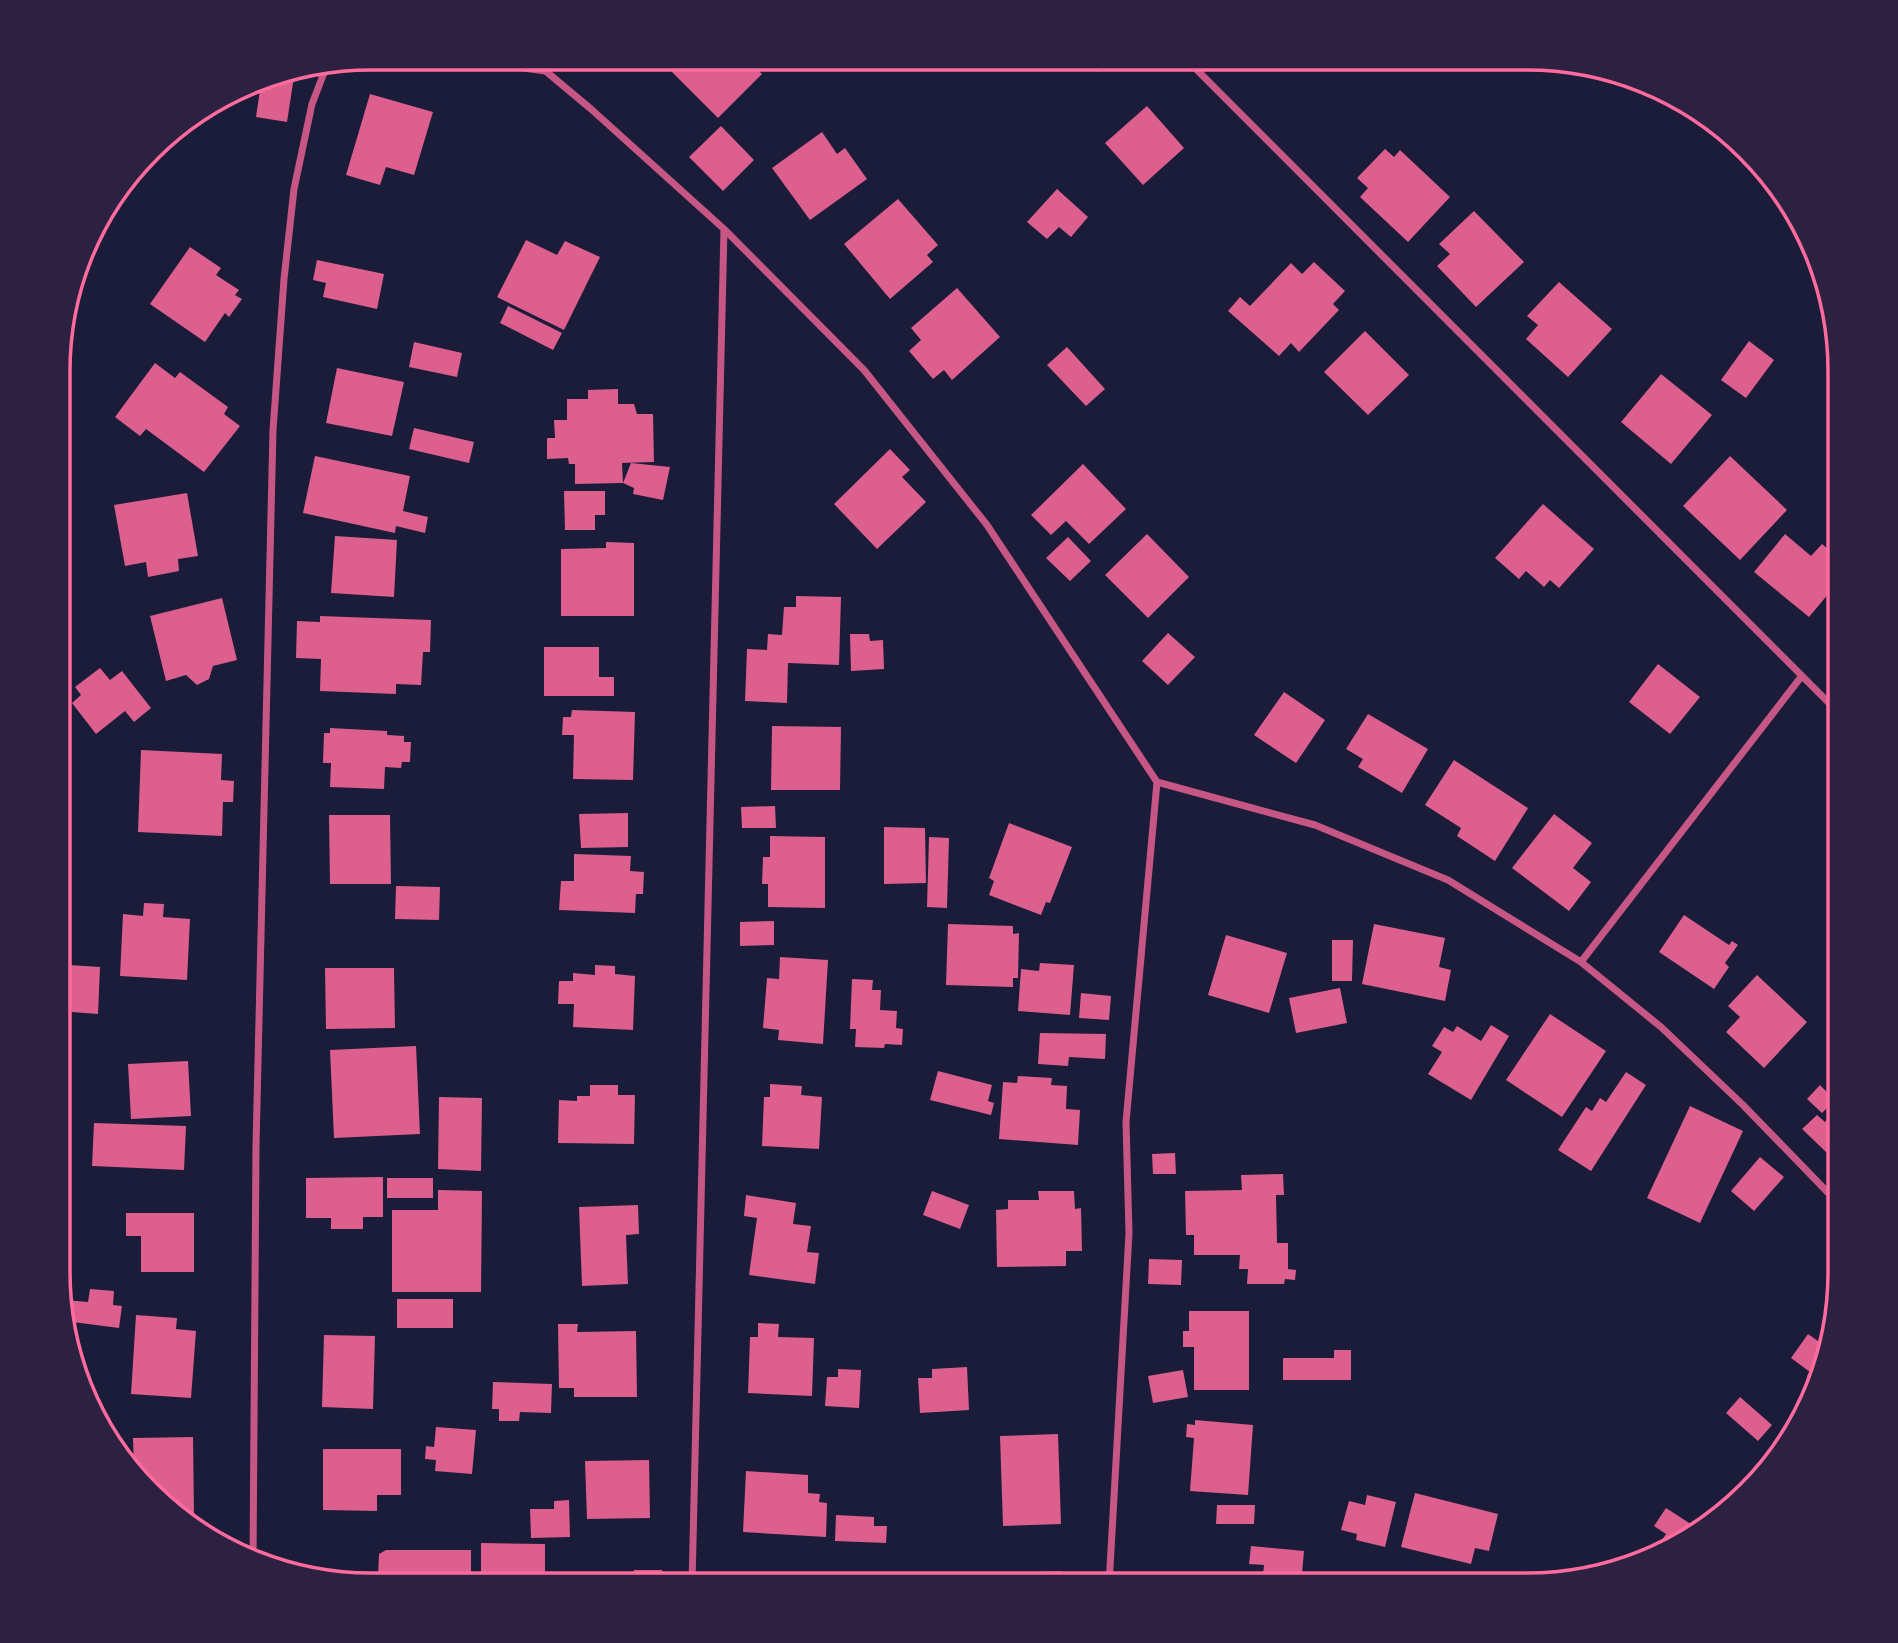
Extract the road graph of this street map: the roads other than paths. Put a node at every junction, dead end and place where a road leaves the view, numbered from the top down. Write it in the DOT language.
graph roads {
  1 [pos="539,70"];
  2 [pos="1197,70"];
  3 [pos="546,71"];
  4 [pos="323,74"];
  5 [pos="724,229"];
  6 [pos="1801,677"];
  7 [pos="1828,703"];
  8 [pos="1157,782"];
  9 [pos="1581,962"];
  10 [pos="1828,1193"];
  11 [pos="253,1549"];
  12 [pos="692,1573"];
  13 [pos="1110,1573"];
  1 -- 3 [label="street"];
  2 -- 6 [label="street"];
  3 -- 5 [label="street"];
  4 -- 11 [label="street"];
  5 -- 8 [label="street"];
  5 -- 12 [label="street"];
  6 -- 7 [label="street"];
  6 -- 9 [label="street"];
  8 -- 9 [label="street"];
  8 -- 13 [label="street"];
  9 -- 10 [label="street"];
}
